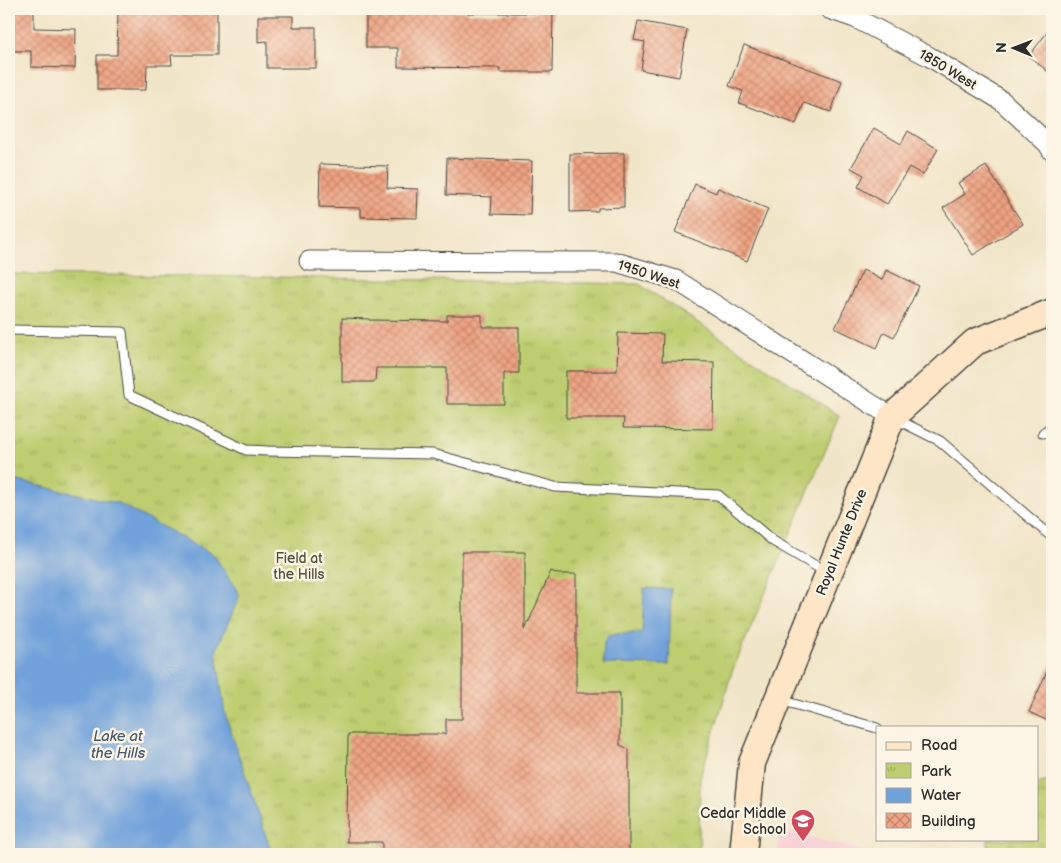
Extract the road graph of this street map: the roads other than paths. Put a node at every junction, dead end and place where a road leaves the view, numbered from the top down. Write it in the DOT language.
graph roads {
  1 [pos="829,9"];
  2 [pos="1052,151"];
  3 [pos="309,261"];
  4 [pos="1052,312"];
  5 [pos="9,330"];
  6 [pos="892,416"];
  7 [pos="1052,426"];
  8 [pos="1043,433"];
  9 [pos="1052,537"];
  10 [pos="828,574"];
  11 [pos="778,699"];
  12 [pos="876,728"];
  13 [pos="743,854"];
  1 -- 2 [label="street, 1850 West"];
  3 -- 6 [label="street, 1950 West"];
  4 -- 6 [label="main road, Royal Hunte Drive"];
  5 -- 10 [label="lane"];
  6 -- 9 [label="lane"];
  6 -- 10 [label="main road, Royal Hunte Drive"];
  7 -- 8 [label="lane"];
  10 -- 11 [label="main road, Royal Hunte Drive"];
  11 -- 12 [label="lane"];
  11 -- 13 [label="main road, Royal Hunte Drive"];
}
